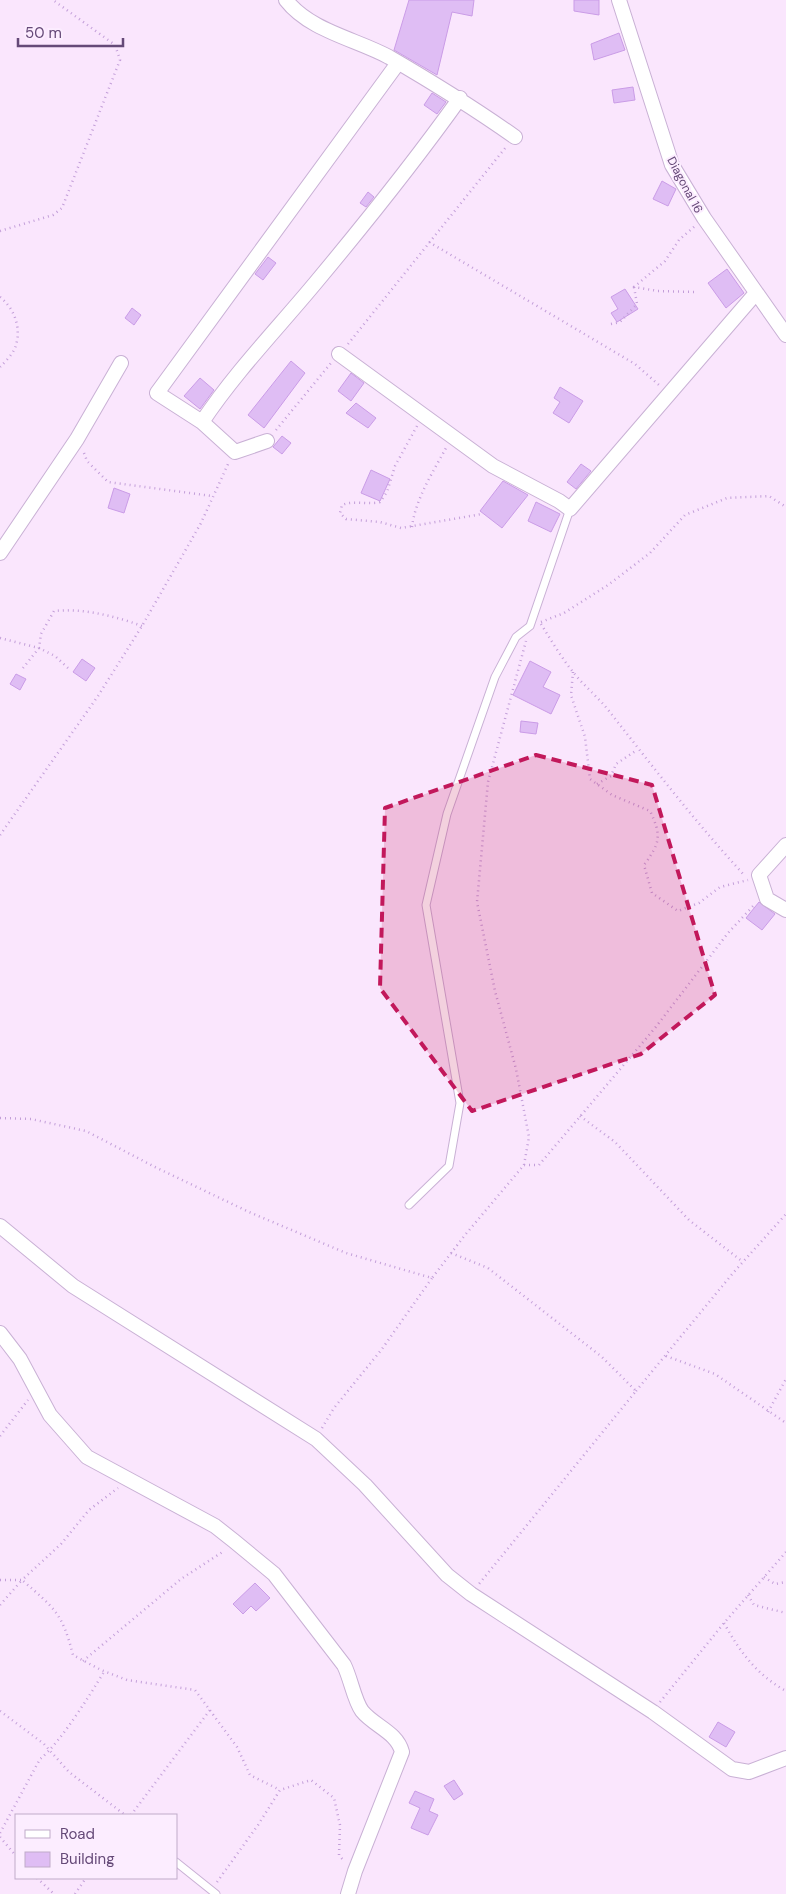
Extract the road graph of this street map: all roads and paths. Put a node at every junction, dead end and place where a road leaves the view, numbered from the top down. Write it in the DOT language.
graph roads {
  1 [pos="53,0"];
  2 [pos="286,0"];
  3 [pos="619,0"];
  4 [pos="398,63"];
  5 [pos="460,98"];
  6 [pos="515,136"];
  7 [pos="704,218"];
  8 [pos="0,231"];
  9 [pos="429,242"];
  10 [pos="634,286"];
  11 [pos="694,292"];
  12 [pos="756,293"];
  13 [pos="0,297"];
  14 [pos="611,324"];
  15 [pos="782,329"];
  16 [pos="339,354"];
  17 [pos="121,363"];
  18 [pos="0,368"];
  19 [pos="668,394"];
  20 [pos="421,413"];
  21 [pos="202,422"];
  22 [pos="453,436"];
  23 [pos="76,439"];
  24 [pos="267,441"];
  25 [pos="235,452"];
  26 [pos="212,496"];
  27 [pos="786,507"];
  28 [pos="570,509"];
  29 [pos="482,514"];
  30 [pos="412,527"];
  31 [pos="0,553"];
  32 [pos="540,622"];
  33 [pos="142,626"];
  34 [pos="530,626"];
  35 [pos="0,638"];
  36 [pos="40,648"];
  37 [pos="23,668"];
  38 [pos="68,668"];
  39 [pos="573,672"];
  40 [pos="638,750"];
  41 [pos="597,784"];
  42 [pos="0,835"];
  43 [pos="786,845"];
  44 [pos="758,885"];
  45 [pos="786,910"];
  46 [pos="580,1116"];
  47 [pos="0,1118"];
  48 [pos="524,1165"];
  49 [pos="409,1205"];
  50 [pos="786,1214"];
  51 [pos="0,1226"];
  52 [pos="451,1253"];
  53 [pos="743,1262"];
  54 [pos="432,1278"];
  55 [pos="0,1333"];
  56 [pos="666,1356"];
  57 [pos="786,1379"];
  58 [pos="636,1391"];
  59 [pos="38,1392"];
  60 [pos="768,1412"];
  61 [pos="786,1424"];
  62 [pos="0,1436"];
  63 [pos="316,1439"];
  64 [pos="127,1479"];
  65 [pos="234,1541"];
  66 [pos="786,1552"];
  67 [pos="764,1577"];
  68 [pos="0,1580"];
  69 [pos="22,1580"];
  70 [pos="786,1582"];
  71 [pos="471,1594"];
  72 [pos="748,1595"];
  73 [pos="0,1605"];
  74 [pos="786,1613"];
  75 [pos="724,1623"];
  76 [pos="83,1661"];
  77 [pos="104,1672"];
  78 [pos="786,1691"];
  79 [pos="210,1710"];
  80 [pos="0,1711"];
  81 [pos="653,1712"];
  82 [pos="50,1751"];
  83 [pos="786,1758"];
  84 [pos="280,1790"];
  85 [pos="124,1814"];
  86 [pos="132,1814"];
  87 [pos="0,1833"];
  88 [pos="0,1837"];
  89 [pos="15,1855"];
  90 [pos="178,1864"];
  91 [pos="354,1870"];
  92 [pos="38,1879"];
  93 [pos="85,1879"];
  94 [pos="214,1892"];
  95 [pos="54,1894"];
  96 [pos="75,1894"];
  97 [pos="348,1894"];
  1 -- 8 [label="path"];
  2 -- 4 [label="street"];
  3 -- 7 [label="street, Diagonal 16"];
  4 -- 5 [label="street"];
  4 -- 21 [label="street"];
  5 -- 6 [label="street"];
  5 -- 21 [label="street"];
  6 -- 9 [label="path"];
  7 -- 10 [label="path"];
  7 -- 12 [label="street, Diagonal 16"];
  9 -- 16 [label="path"];
  9 -- 19 [label="path"];
  10 -- 11 [label="path"];
  10 -- 14 [label="path"];
  12 -- 15 [label="street, Diagonal 16"];
  12 -- 19 [label="street"];
  13 -- 18 [label="path"];
  16 -- 20 [label="street"];
  16 -- 24 [label="path"];
  17 -- 23 [label="street"];
  19 -- 28 [label="street"];
  20 -- 22 [label="street"];
  20 -- 30 [label="path"];
  21 -- 25 [label="street"];
  22 -- 28 [label="street"];
  22 -- 30 [label="path"];
  23 -- 26 [label="path"];
  23 -- 31 [label="street"];
  24 -- 25 [label="street"];
  25 -- 26 [label="path"];
  26 -- 33 [label="path"];
  27 -- 32 [label="path"];
  28 -- 34 [label="lane"];
  29 -- 30 [label="path"];
  32 -- 34 [label="path"];
  32 -- 39 [label="path"];
  33 -- 36 [label="path"];
  33 -- 42 [label="path"];
  34 -- 48 [label="path"];
  34 -- 49 [label="lane"];
  35 -- 36 [label="path"];
  36 -- 37 [label="path"];
  36 -- 38 [label="path"];
  39 -- 40 [label="path"];
  39 -- 41 [label="path"];
  40 -- 41 [label="path"];
  40 -- 44 [label="path"];
  41 -- 44 [label="path"];
  43 -- 44 [label="street"];
  44 -- 45 [label="street"];
  44 -- 46 [label="path"];
  46 -- 48 [label="path"];
  46 -- 53 [label="path"];
  47 -- 54 [label="path"];
  48 -- 52 [label="path"];
  50 -- 53 [label="path"];
  51 -- 63 [label="street"];
  52 -- 54 [label="path"];
  52 -- 58 [label="path"];
  53 -- 56 [label="path"];
  54 -- 63 [label="path"];
  55 -- 59 [label="street"];
  56 -- 58 [label="path"];
  56 -- 60 [label="path"];
  57 -- 60 [label="path"];
  58 -- 71 [label="path"];
  59 -- 62 [label="path"];
  59 -- 64 [label="street"];
  60 -- 61 [label="path"];
  63 -- 71 [label="street"];
  64 -- 65 [label="street"];
  64 -- 69 [label="path"];
  65 -- 76 [label="path"];
  65 -- 91 [label="street"];
  66 -- 67 [label="path"];
  67 -- 70 [label="path"];
  67 -- 72 [label="path"];
  68 -- 69 [label="path"];
  69 -- 73 [label="path"];
  69 -- 76 [label="path"];
  71 -- 81 [label="street"];
  72 -- 74 [label="path"];
  72 -- 75 [label="path"];
  75 -- 78 [label="path"];
  75 -- 81 [label="path"];
  76 -- 77 [label="path"];
  77 -- 79 [label="path"];
  77 -- 82 [label="path"];
  79 -- 84 [label="path"];
  79 -- 86 [label="path"];
  80 -- 82 [label="path"];
  81 -- 83 [label="street"];
  82 -- 85 [label="path"];
  82 -- 87 [label="path"];
  84 -- 91 [label="path"];
  84 -- 94 [label="path"];
  88 -- 89 [label="path"];
  90 -- 94 [label="lane"];
  91 -- 97 [label="street"];
  92 -- 95 [label="path"];
  93 -- 96 [label="path"];
}
